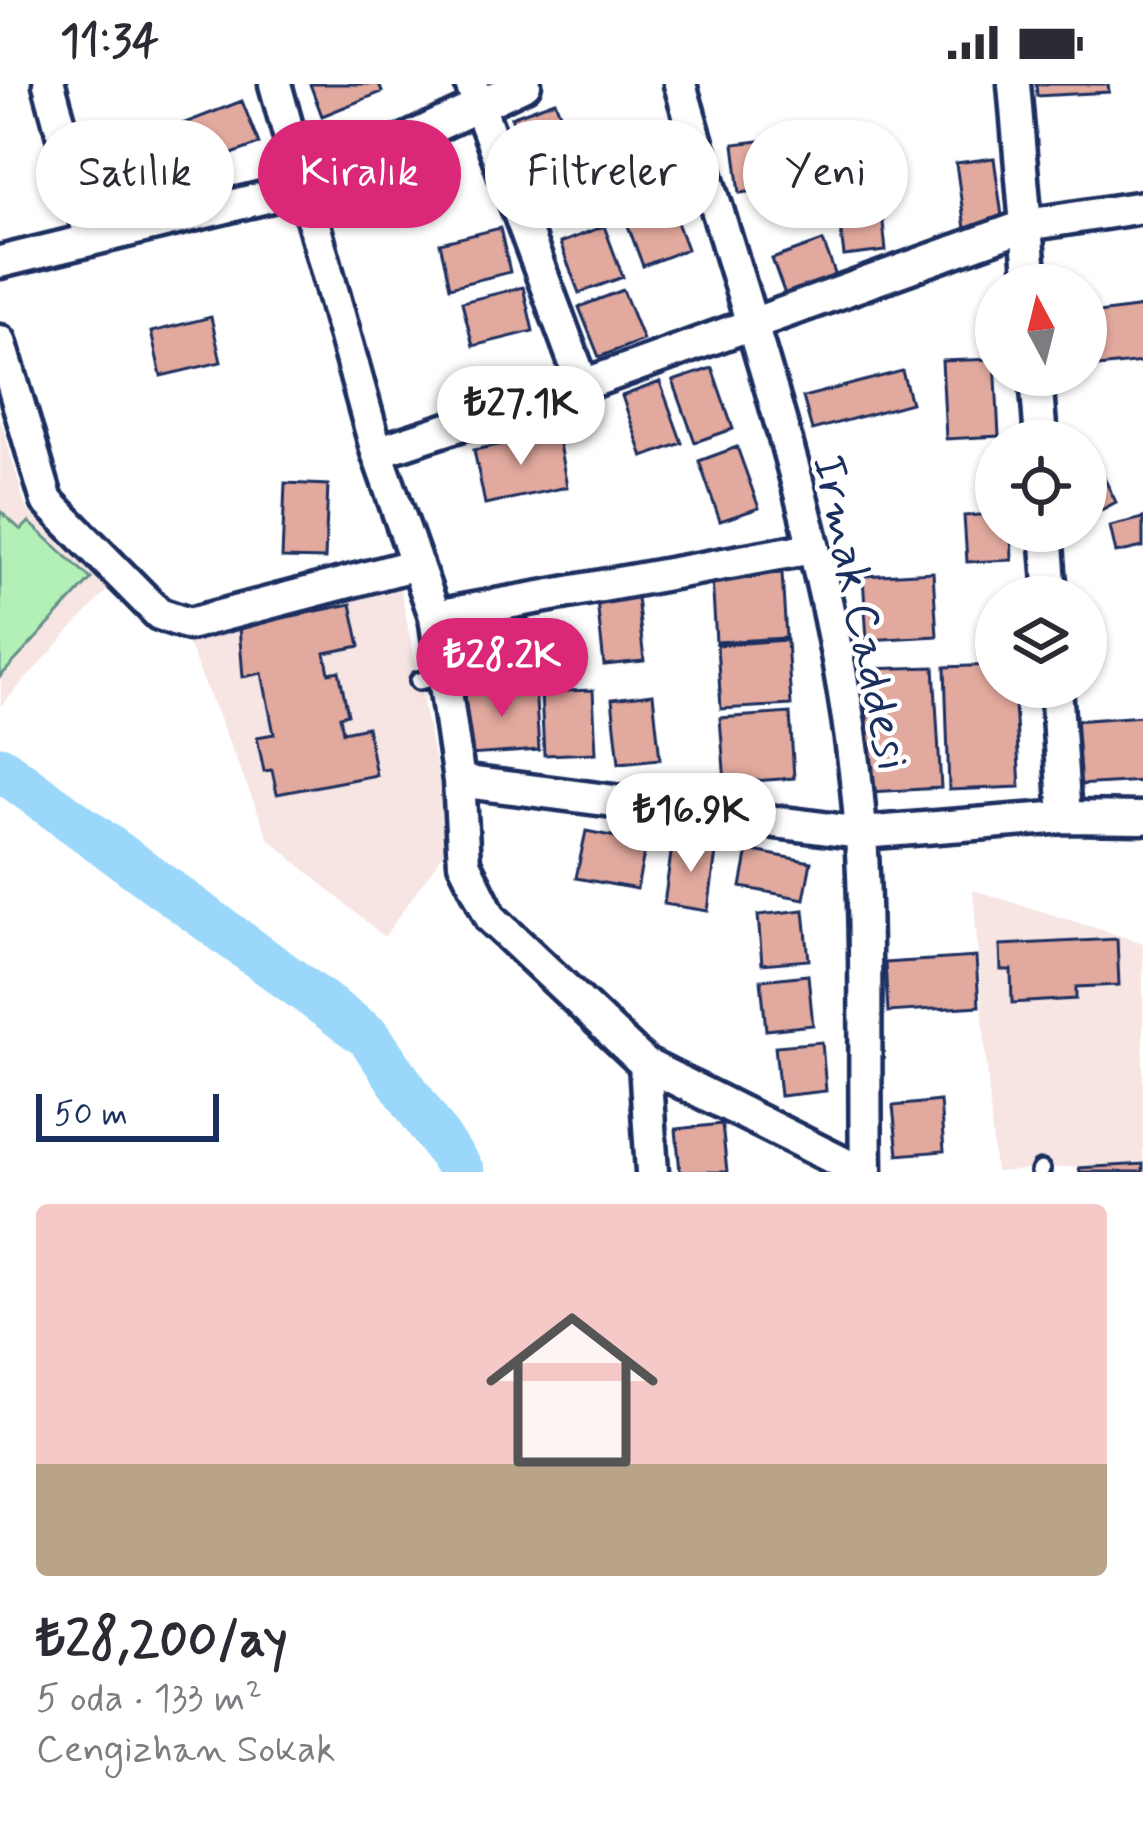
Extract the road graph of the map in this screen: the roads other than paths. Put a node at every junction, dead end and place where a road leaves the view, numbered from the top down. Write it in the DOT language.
graph roads {
  1 [pos="50,84"];
  2 [pos="275,84"];
  3 [pos="525,84"];
  4 [pos="680,84"];
  5 [pos="1014,84"];
  6 [pos="475,96"];
  7 [pos="285,120"];
  8 [pos="430,120"];
  9 [pos="258,199"];
  10 [pos="1143,207"];
  11 [pos="1027,225"];
  12 [pos="315,228"];
  13 [pos="92,240"];
  14 [pos="0,262"];
  15 [pos="1030,264"];
  16 [pos="748,324"];
  17 [pos="0,341"];
  18 [pos="584,385"];
  19 [pos="6,390"];
  20 [pos="377,452"];
  21 [pos="813,548"];
  22 [pos="417,564"];
  23 [pos="435,616"];
  24 [pos="1057,708"];
  25 [pos="459,781"];
  26 [pos="1065,817"];
  27 [pos="1143,818"];
  28 [pos="861,833"];
  29 [pos="645,1064"];
  30 [pos="652,1172"];
  31 [pos="863,1172"];
  1 -- 13 [label="street"];
  2 -- 7 [label="street"];
  3 -- 6 [label="street"];
  4 -- 16 [label="street, Irmak Caddesi"];
  5 -- 11 [label="street"];
  6 -- 8 [label="street"];
  6 -- 18 [label="street"];
  9 -- 13 [label="street"];
  10 -- 11 [label="street"];
  11 -- 15 [label="street"];
  11 -- 16 [label="street"];
  12 -- 20 [label="street"];
  13 -- 14 [label="street"];
  16 -- 18 [label="street"];
  16 -- 21 [label="street, Irmak Caddesi"];
  17 -- 19 [label="street"];
  18 -- 20 [label="street"];
  19 -- 22 [label="street"];
  20 -- 22 [label="street"];
  21 -- 23 [label="street"];
  21 -- 28 [label="street, Irmak Caddesi"];
  22 -- 23 [label="street"];
  23 -- 25 [label="street"];
  24 -- 26 [label="street"];
  25 -- 28 [label="street"];
  25 -- 29 [label="street"];
  26 -- 27 [label="street"];
  26 -- 28 [label="street"];
  28 -- 31 [label="street, Irmak Caddesi"];
  29 -- 30 [label="street"];
  29 -- 31 [label="street"];
}
